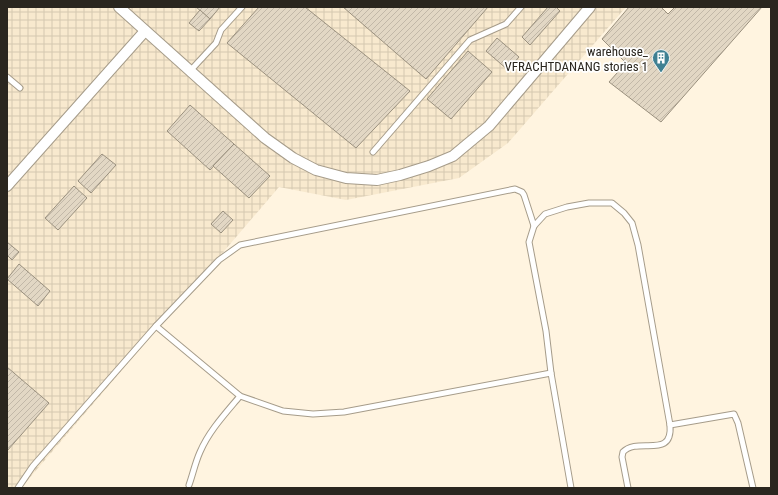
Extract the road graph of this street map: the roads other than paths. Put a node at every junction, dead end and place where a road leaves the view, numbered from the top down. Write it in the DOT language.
graph roads {
  1 [pos="119,7"];
  2 [pos="242,7"];
  3 [pos="521,7"];
  4 [pos="590,7"];
  5 [pos="145,31"];
  6 [pos="190,71"];
  7 [pos="7,77"];
  8 [pos="20,88"];
  9 [pos="373,152"];
  10 [pos="7,186"];
  11 [pos="534,226"];
  12 [pos="156,326"];
  13 [pos="551,373"];
  14 [pos="240,396"];
  15 [pos="670,425"];
  16 [pos="189,485"];
  17 [pos="18,488"];
  18 [pos="571,488"];
  19 [pos="628,488"];
  20 [pos="754,488"];
  1 -- 5 [label="street"];
  2 -- 6 [label="lane"];
  3 -- 9 [label="lane"];
  4 -- 6 [label="street"];
  5 -- 6 [label="street"];
  5 -- 10 [label="street"];
  7 -- 8 [label="lane"];
  11 -- 12 [label="lane"];
  11 -- 13 [label="lane"];
  11 -- 15 [label="lane"];
  12 -- 14 [label="lane"];
  12 -- 17 [label="lane"];
  13 -- 14 [label="lane"];
  13 -- 18 [label="lane"];
  14 -- 16 [label="lane"];
  15 -- 19 [label="lane"];
  15 -- 20 [label="lane"];
}
